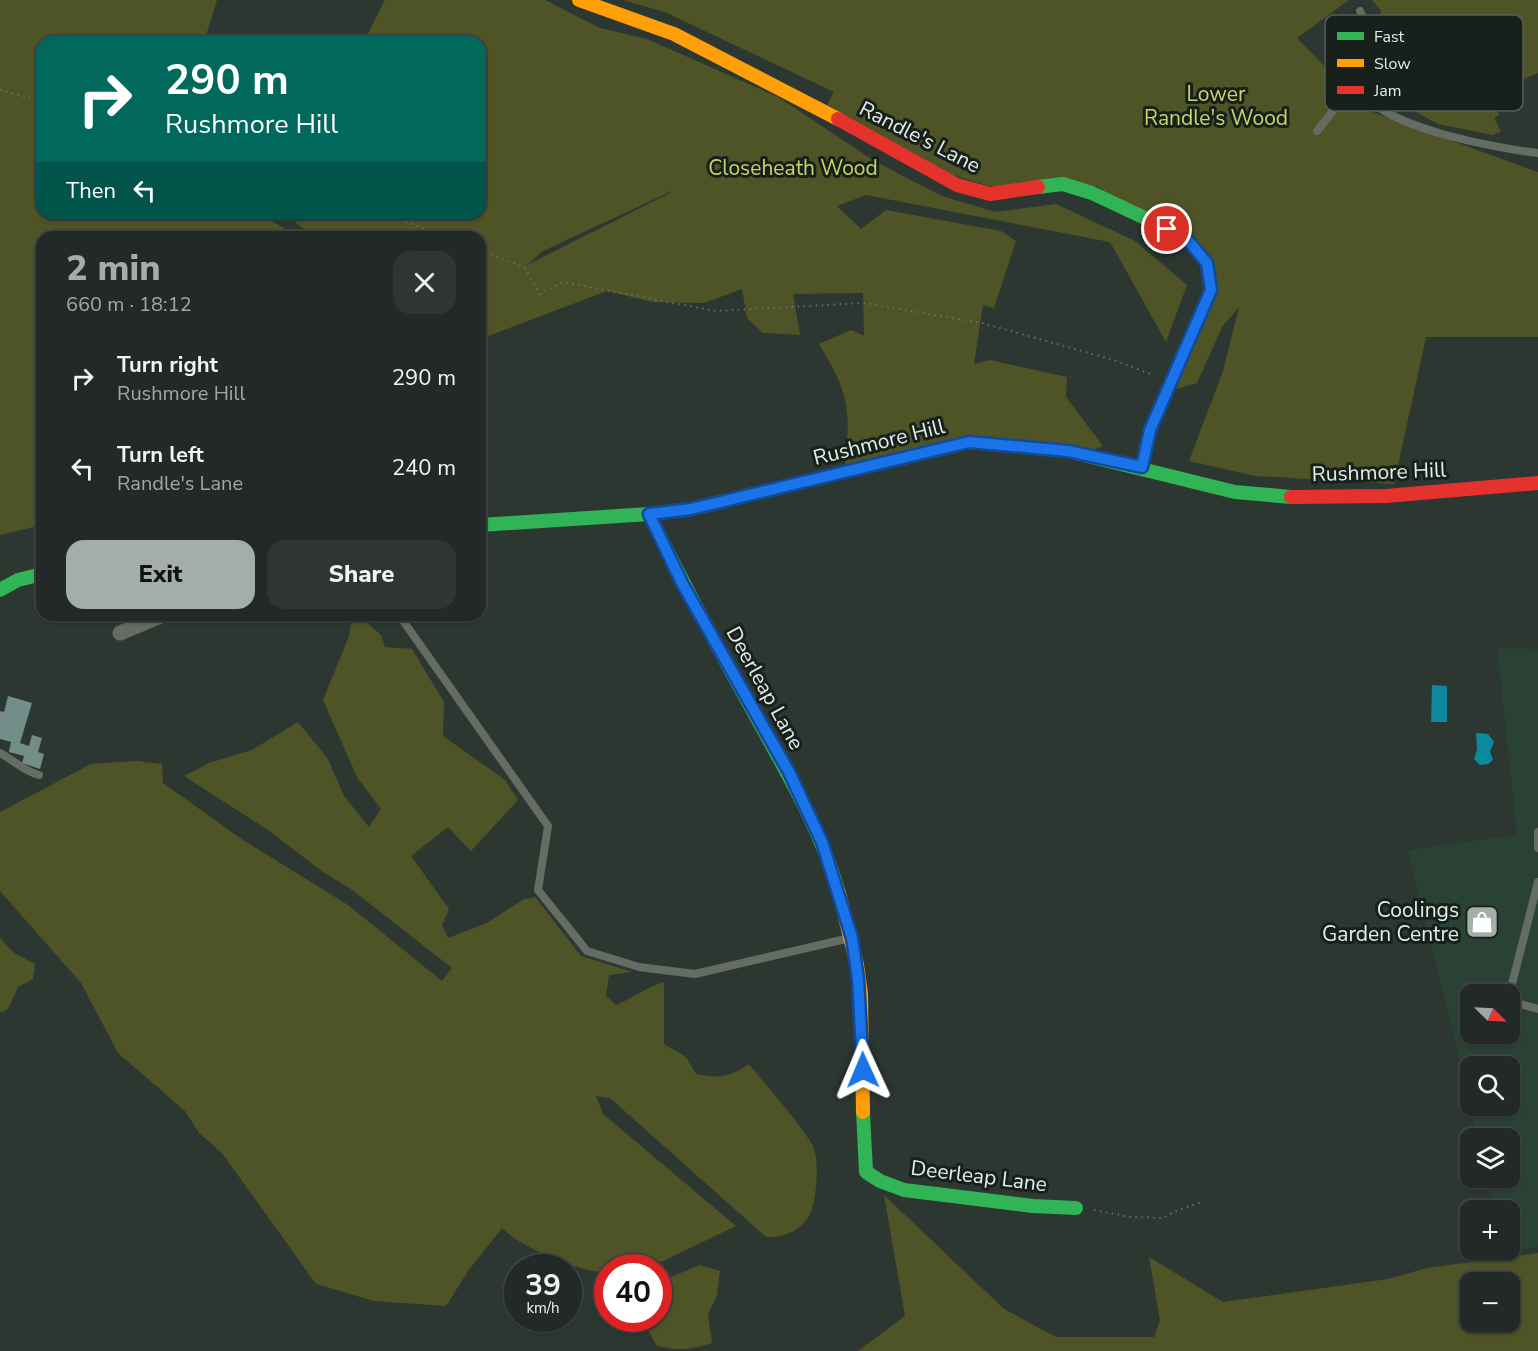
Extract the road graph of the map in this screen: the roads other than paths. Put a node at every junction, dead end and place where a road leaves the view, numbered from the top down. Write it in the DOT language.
graph roads {
  1 [pos="579,0"];
  2 [pos="1360,11"];
  3 [pos="1361,15"];
  4 [pos="1333,111"];
  5 [pos="1387,111"];
  6 [pos="1317,131"];
  7 [pos="1538,153"];
  8 [pos="1142,467"];
  9 [pos="1538,483"];
  10 [pos="649,514"];
  11 [pos="486,525"];
  12 [pos="36,576"];
  13 [pos="0,590"];
  14 [pos="149,621"];
  15 [pos="403,621"];
  16 [pos="120,633"];
  17 [pos="0,753"];
  18 [pos="39,776"];
  19 [pos="1538,832"];
  20 [pos="1538,848"];
  21 [pos="1538,882"];
  22 [pos="852,938"];
  23 [pos="1538,1009"];
  24 [pos="1076,1208"];
  1 -- 8 [label="street, Randle's Lane"];
  2 -- 3 [label="lane"];
  4 -- 6 [label="lane"];
  5 -- 7 [label="lane"];
  8 -- 9 [label="street, Rushmore Hill"];
  8 -- 10 [label="street, Rushmore Hill"];
  10 -- 11 [label="street, Rushmore Hill"];
  10 -- 22 [label="street, Deerleap Lane"];
  12 -- 13 [label="street"];
  14 -- 16 [label="street"];
  15 -- 22 [label="lane"];
  17 -- 18 [label="lane"];
  19 -- 20 [label="lane"];
  21 -- 23 [label="lane"];
  22 -- 24 [label="street, Deerleap Lane"];
}
